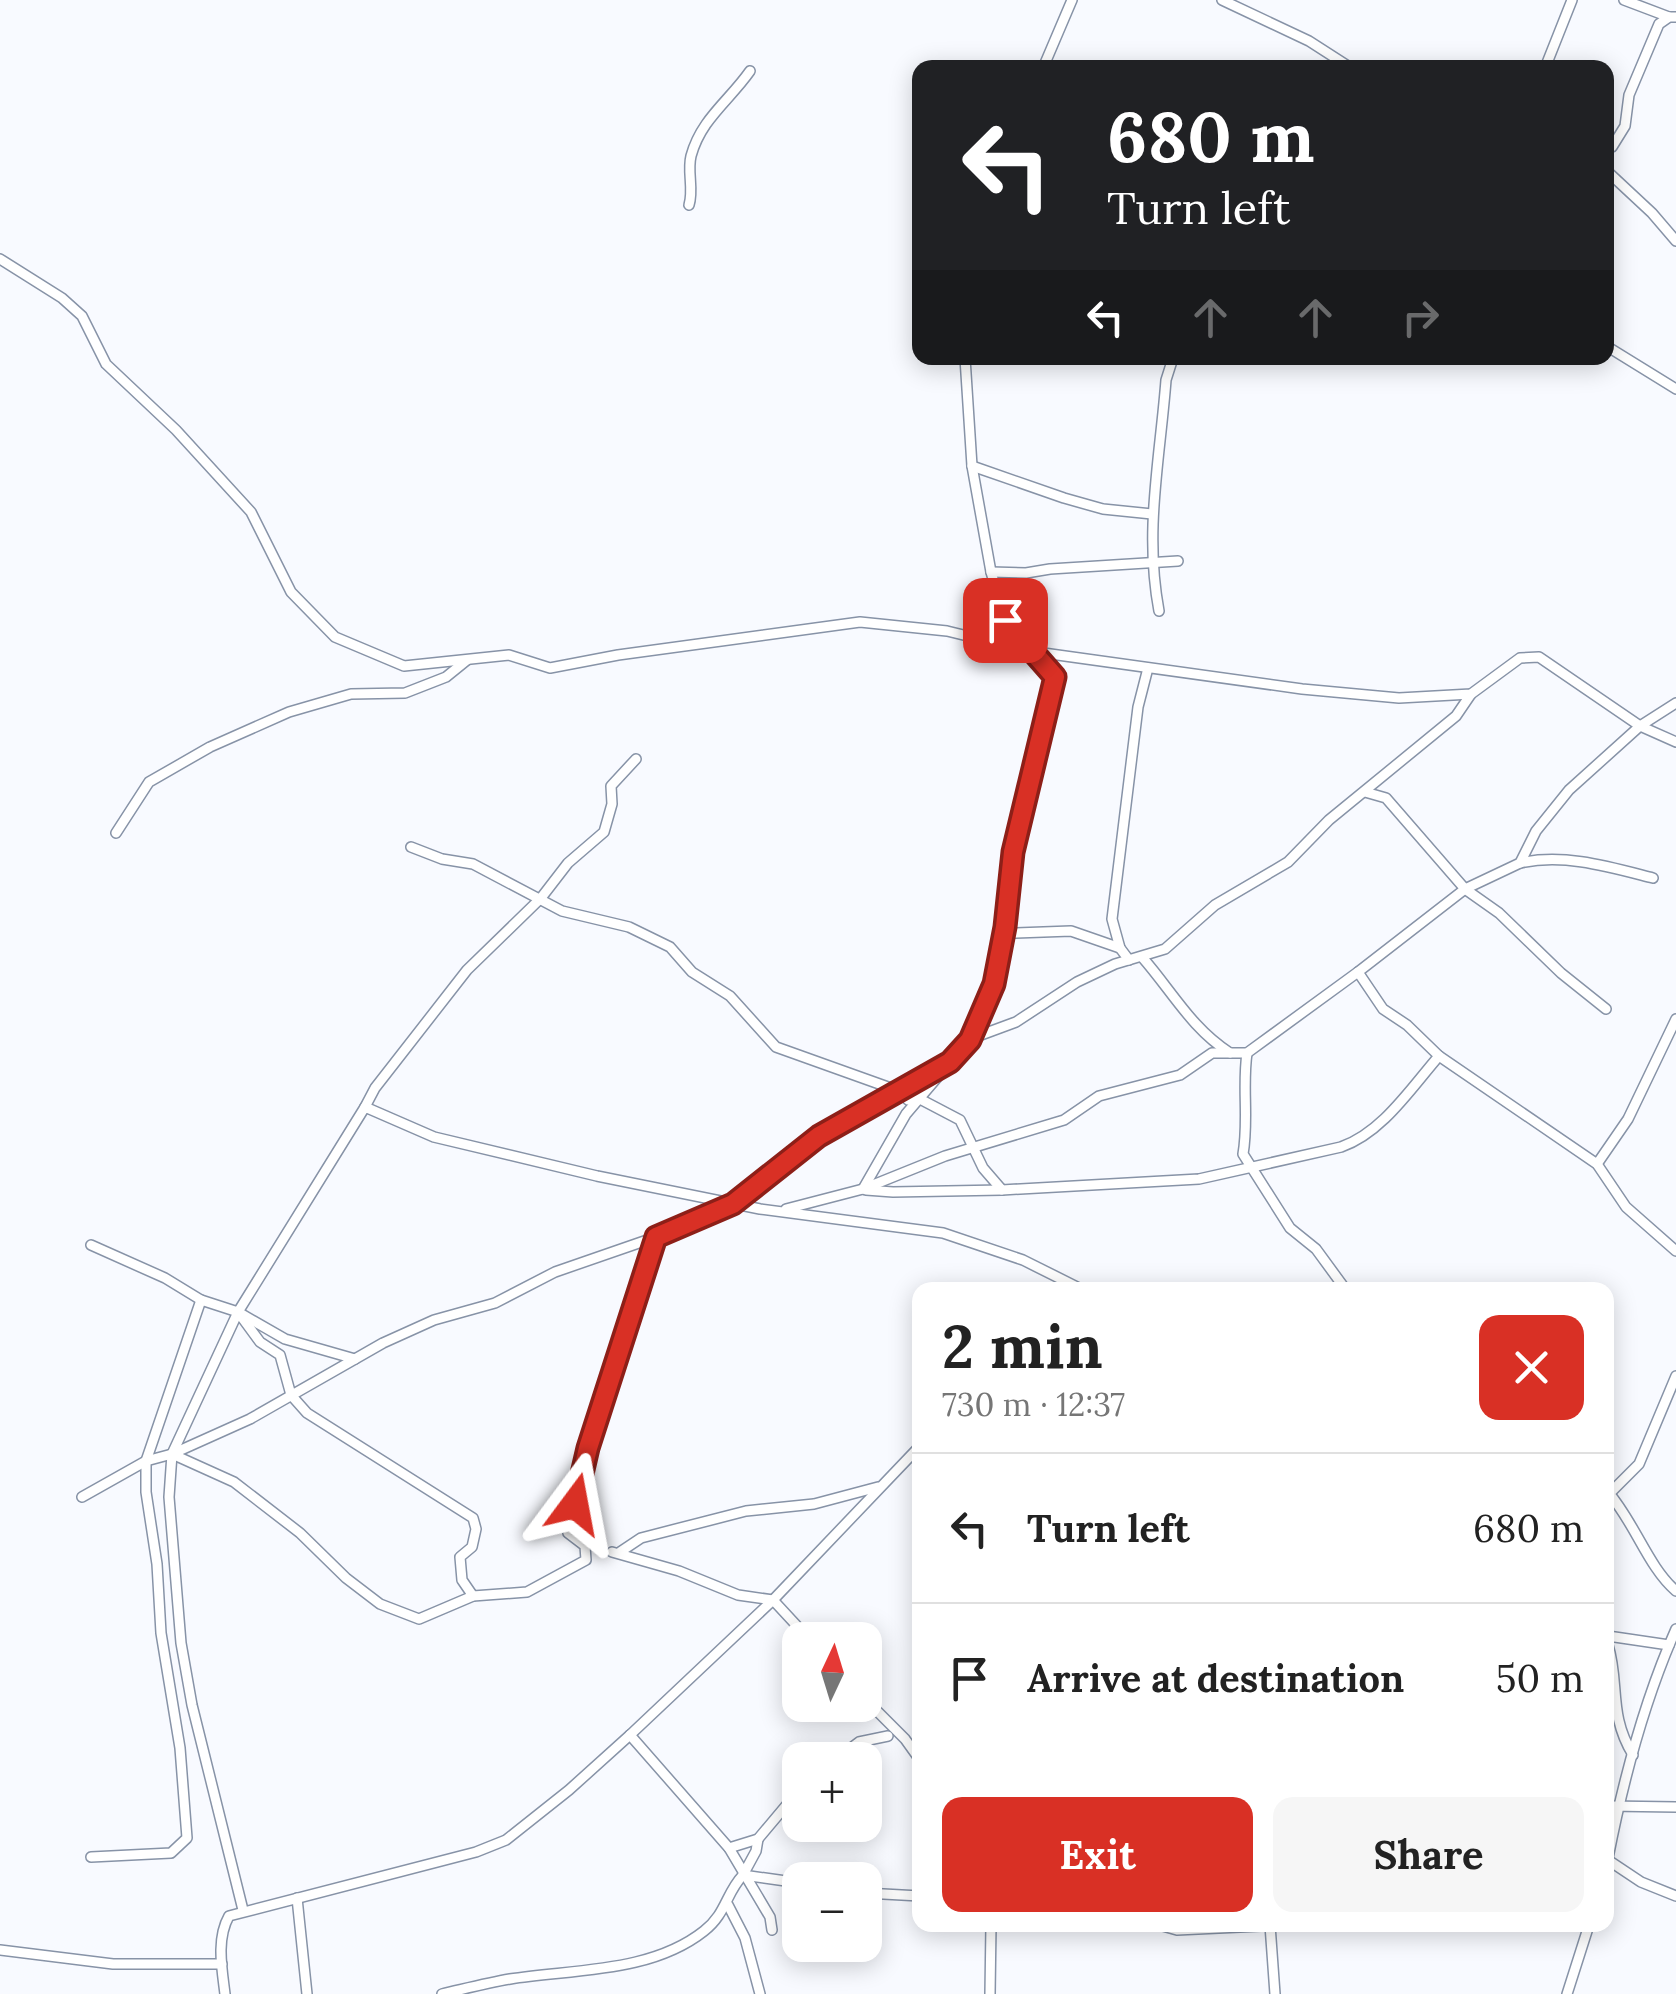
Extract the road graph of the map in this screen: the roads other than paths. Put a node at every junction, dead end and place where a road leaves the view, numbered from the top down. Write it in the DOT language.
graph roads {
  1 [pos="1072,0"];
  2 [pos="1222,0"];
  3 [pos="1572,0"];
  4 [pos="1624,0"];
  5 [pos="1672,17"];
  6 [pos="1046,60"];
  7 [pos="1337,60"];
  8 [pos="1549,60"];
  9 [pos="750,72"];
  10 [pos="1614,144"];
  11 [pos="1614,177"];
  12 [pos="689,205"];
  13 [pos="1676,240"];
  14 [pos="0,259"];
  15 [pos="1614,352"];
  16 [pos="965,365"];
  17 [pos="1171,365"];
  18 [pos="1676,389"];
  19 [pos="972,466"];
  20 [pos="1152,514"];
  21 [pos="1178,561"];
  22 [pos="1152,564"];
  23 [pos="991,572"];
  24 [pos="1159,610"];
  25 [pos="1029,650"];
  26 [pos="468,659"];
  27 [pos="1148,668"];
  28 [pos="1471,694"];
  29 [pos="1676,703"];
  30 [pos="1640,726"];
  31 [pos="1676,742"];
  32 [pos="636,759"];
  33 [pos="1365,792"];
  34 [pos="116,834"];
  35 [pos="411,847"];
  36 [pos="1520,863"];
  37 [pos="1654,878"];
  38 [pos="1465,889"];
  39 [pos="541,898"];
  40 [pos="1005,927"];
  41 [pos="1120,948"];
  42 [pos="1142,957"];
  43 [pos="1129,960"];
  44 [pos="1358,972"];
  45 [pos="1606,1010"];
  46 [pos="1676,1020"];
  47 [pos="970,1040"];
  48 [pos="1247,1052"];
  49 [pos="1230,1053"];
  50 [pos="1439,1056"];
  51 [pos="950,1062"];
  52 [pos="899,1091"];
  53 [pos="918,1098"];
  54 [pos="365,1108"];
  55 [pos="973,1147"];
  56 [pos="1597,1164"];
  57 [pos="1250,1170"];
  58 [pos="863,1189"];
  59 [pos="1002,1190"];
  60 [pos="733,1204"];
  61 [pos="780,1211"];
  62 [pos="656,1237"];
  63 [pos="91,1246"];
  64 [pos="1676,1252"];
  65 [pos="1067,1282"];
  66 [pos="1340,1282"];
  67 [pos="202,1300"];
  68 [pos="238,1312"];
  69 [pos="355,1359"];
  70 [pos="1676,1376"];
  71 [pos="291,1395"];
  72 [pos="172,1454"];
  73 [pos="912,1454"];
  74 [pos="146,1461"];
  75 [pos="880,1486"];
  76 [pos="1614,1488"];
  77 [pos="82,1497"];
  78 [pos="1614,1501"];
  79 [pos="1676,1590"];
  80 [pos="473,1596"];
  81 [pos="773,1600"];
  82 [pos="793,1622"];
  83 [pos="1614,1636"];
  84 [pos="1674,1636"];
  85 [pos="1614,1707"];
  86 [pos="882,1717"];
  87 [pos="630,1735"];
  88 [pos="888,1736"];
  89 [pos="859,1742"];
  90 [pos="912,1749"];
  91 [pos="1633,1755"];
  92 [pos="1614,1801"];
  93 [pos="1614,1806"];
  94 [pos="1676,1807"];
  95 [pos="782,1811"];
  96 [pos="758,1838"];
  97 [pos="729,1848"];
  98 [pos="91,1857"];
  99 [pos="1614,1863"];
  100 [pos="743,1875"];
  101 [pos="782,1880"];
  102 [pos="882,1894"];
  103 [pos="912,1896"];
  104 [pos="1676,1896"];
  105 [pos="297,1898"];
  106 [pos="728,1905"];
  107 [pos="243,1910"];
  108 [pos="772,1930"];
  109 [pos="991,1932"];
  110 [pos="1271,1932"];
  111 [pos="1587,1932"];
  112 [pos="0,1950"];
  113 [pos="222,1964"];
  114 [pos="226,1994"];
  115 [pos="307,1994"];
  116 [pos="442,1994"];
  117 [pos="760,1994"];
  118 [pos="990,1994"];
  119 [pos="1276,1994"];
  120 [pos="1567,1994"];
  1 -- 6 [label="street"];
  2 -- 7 [label="street"];
  3 -- 8 [label="street"];
  4 -- 5 [label="street"];
  5 -- 10 [label="street"];
  9 -- 12 [label="street"];
  11 -- 13 [label="street"];
  14 -- 26 [label="street"];
  15 -- 18 [label="street"];
  16 -- 19 [label="street"];
  17 -- 20 [label="street"];
  19 -- 20 [label="street"];
  19 -- 23 [label="street"];
  20 -- 22 [label="street"];
  21 -- 22 [label="street"];
  22 -- 23 [label="street"];
  22 -- 24 [label="street"];
  23 -- 25 [label="street"];
  25 -- 26 [label="street"];
  25 -- 27 [label="street"];
  25 -- 40 [label="street"];
  26 -- 34 [label="street"];
  27 -- 28 [label="street"];
  27 -- 41 [label="street"];
  28 -- 30 [label="street"];
  28 -- 33 [label="street"];
  29 -- 30 [label="street"];
  30 -- 31 [label="street"];
  30 -- 36 [label="street"];
  32 -- 39 [label="street"];
  33 -- 38 [label="street"];
  33 -- 42 [label="street"];
  35 -- 39 [label="street"];
  36 -- 37 [label="street"];
  36 -- 38 [label="street"];
  38 -- 44 [label="street"];
  38 -- 45 [label="street"];
  39 -- 52 [label="street"];
  39 -- 54 [label="street"];
  40 -- 41 [label="street"];
  40 -- 47 [label="street"];
  41 -- 43 [label="street"];
  42 -- 43 [label="street"];
  42 -- 49 [label="street"];
  43 -- 47 [label="street"];
  44 -- 48 [label="street"];
  44 -- 50 [label="street"];
  46 -- 56 [label="street"];
  47 -- 51 [label="street"];
  48 -- 49 [label="street"];
  48 -- 57 [label="street"];
  49 -- 55 [label="street"];
  50 -- 56 [label="street"];
  50 -- 57 [label="street"];
  51 -- 52 [label="street"];
  51 -- 53 [label="street"];
  52 -- 53 [label="street"];
  52 -- 60 [label="street"];
  53 -- 55 [label="street"];
  53 -- 58 [label="street"];
  54 -- 60 [label="street"];
  54 -- 68 [label="street"];
  55 -- 58 [label="street"];
  55 -- 59 [label="street"];
  56 -- 64 [label="street"];
  57 -- 59 [label="street"];
  57 -- 66 [label="street"];
  58 -- 59 [label="street"];
  58 -- 61 [label="street"];
  60 -- 61 [label="street"];
  60 -- 62 [label="street"];
  61 -- 65 [label="street"];
  62 -- 69 [label="street"];
  62 -- 80 [label="street"];
  63 -- 67 [label="street"];
  67 -- 68 [label="street"];
  67 -- 74 [label="street"];
  68 -- 69 [label="street"];
  68 -- 71 [label="street"];
  68 -- 72 [label="street"];
  69 -- 71 [label="street"];
  70 -- 76 [label="street"];
  71 -- 72 [label="street"];
  71 -- 80 [label="street"];
  72 -- 74 [label="street"];
  72 -- 80 [label="street"];
  72 -- 107 [label="street"];
  73 -- 75 [label="street"];
  74 -- 77 [label="street"];
  74 -- 98 [label="street"];
  75 -- 81 [label="street"];
  75 -- 81 [label="street"];
  78 -- 79 [label="street"];
  81 -- 82 [label="street"];
  81 -- 87 [label="street"];
  83 -- 84 [label="street"];
  84 -- 91 [label="street"];
  85 -- 91 [label="street"];
  86 -- 90 [label="street"];
  87 -- 97 [label="street"];
  87 -- 105 [label="street"];
  88 -- 89 [label="street"];
  91 -- 92 [label="street"];
  93 -- 94 [label="street"];
  95 -- 96 [label="street"];
  96 -- 97 [label="street"];
  96 -- 100 [label="street"];
  97 -- 100 [label="street"];
  99 -- 104 [label="street"];
  100 -- 101 [label="street"];
  100 -- 106 [label="street"];
  100 -- 108 [label="street"];
  102 -- 103 [label="street"];
  105 -- 107 [label="street"];
  105 -- 115 [label="street"];
  106 -- 116 [label="street"];
  106 -- 117 [label="street"];
  107 -- 113 [label="street"];
  109 -- 118 [label="street"];
  110 -- 119 [label="street"];
  111 -- 120 [label="street"];
  112 -- 113 [label="street"];
  113 -- 114 [label="street"];
}
